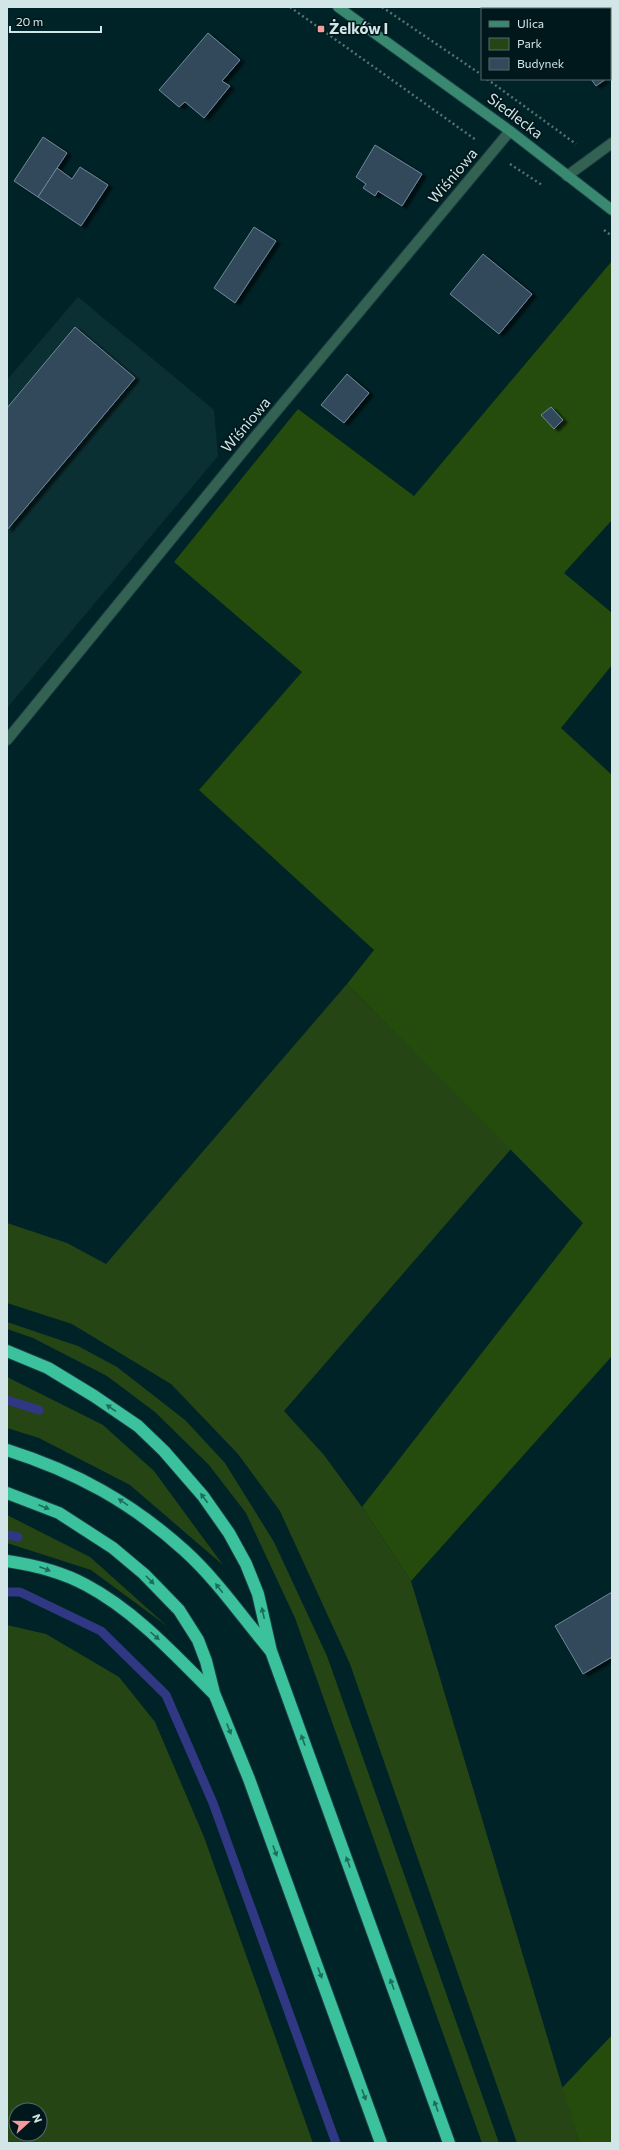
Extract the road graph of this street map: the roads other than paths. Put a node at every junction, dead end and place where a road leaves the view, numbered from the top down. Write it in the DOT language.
graph roads {
  1 [pos="338,7"];
  2 [pos="510,131"];
  3 [pos="612,143"];
  4 [pos="567,176"];
  5 [pos="612,210"];
  6 [pos="7,740"];
  7 [pos="7,1351"];
  8 [pos="7,1450"];
  9 [pos="7,1493"];
  10 [pos="7,1561"];
  11 [pos="271,1651"];
  12 [pos="214,1693"];
  13 [pos="381,2143"];
  14 [pos="449,2143"];
  1 -- 2 [label="main road, Siedlecka"];
  2 -- 4 [label="main road, Siedlecka"];
  2 -- 6 [label="street, Wiśniowa"];
  3 -- 4 [label="street"];
  4 -- 5 [label="main road, Siedlecka"];
  11 -- 7 [label="highway, one-way"];
  11 -- 8 [label="highway, one-way"];
  9 -- 12 [label="highway, one-way"];
  10 -- 12 [label="highway, one-way"];
  14 -- 11 [label="highway, one-way"];
  12 -- 13 [label="highway, one-way"];
}
